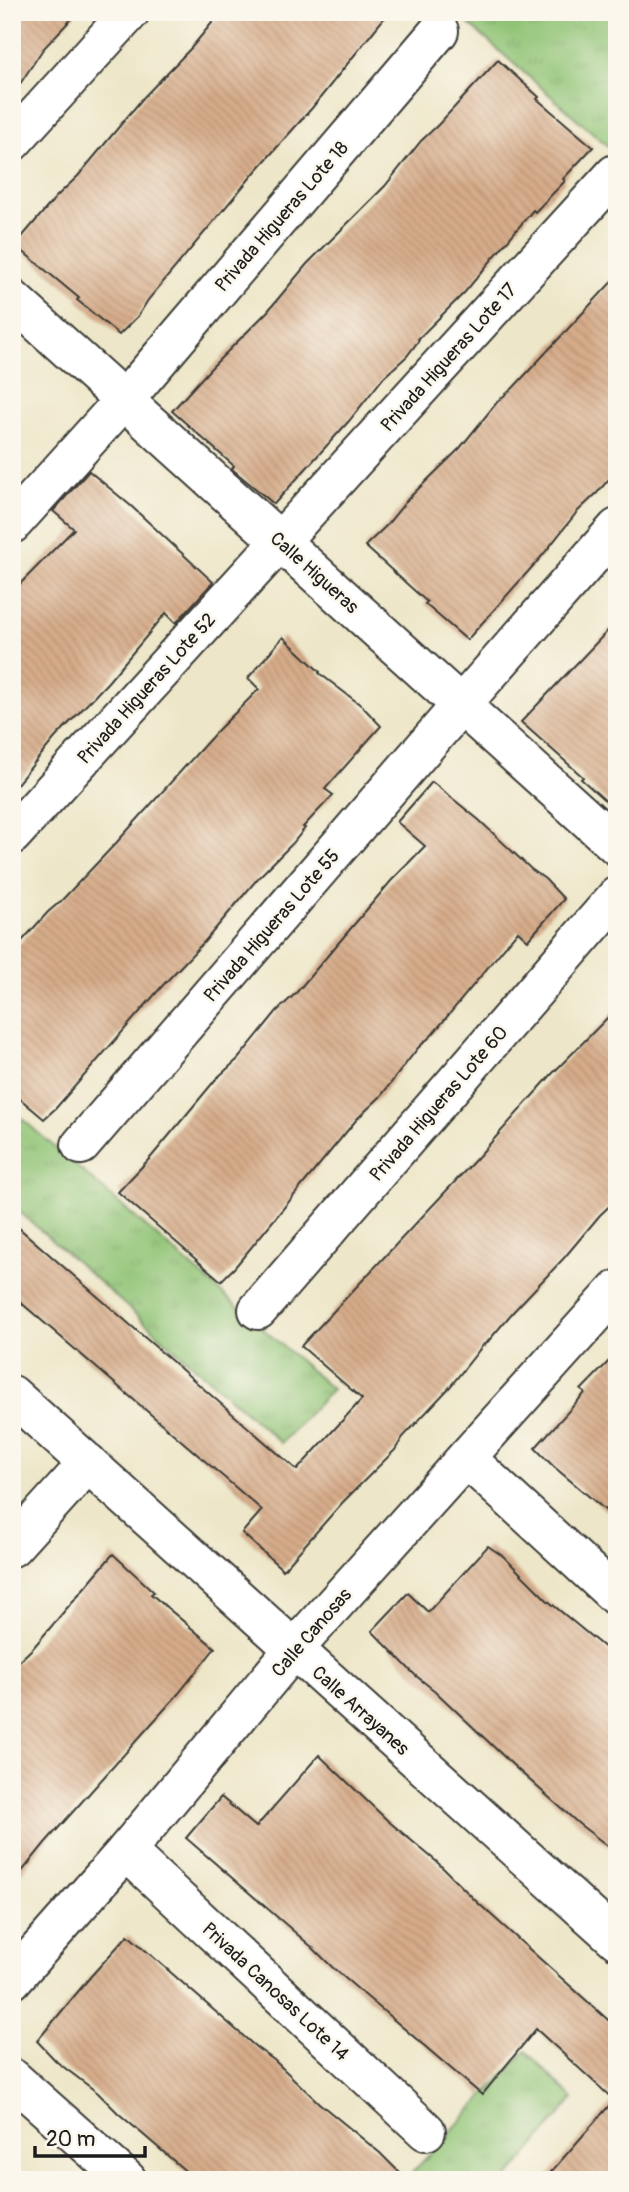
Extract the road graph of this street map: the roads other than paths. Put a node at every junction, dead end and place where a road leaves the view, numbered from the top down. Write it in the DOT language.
graph roads {
  1 [pos="130,12"];
  2 [pos="439,31"];
  3 [pos="12,142"];
  4 [pos="615,173"];
  5 [pos="12,299"];
  6 [pos="123,400"];
  7 [pos="12,524"];
  8 [pos="617,528"];
  9 [pos="280,541"];
  10 [pos="461,705"];
  11 [pos="12,835"];
  12 [pos="617,846"];
  13 [pos="617,896"];
  14 [pos="82,1145"];
  15 [pos="617,1290"];
  16 [pos="258,1310"];
  17 [pos="12,1395"];
  18 [pos="466,1458"];
  19 [pos="88,1463"];
  20 [pos="12,1547"];
  21 [pos="617,1597"];
  22 [pos="294,1649"];
  23 [pos="126,1851"];
  24 [pos="617,1940"];
  25 [pos="12,1980"];
  26 [pos="12,2078"];
  27 [pos="426,2131"];
  28 [pos="127,2180"];
  1 -- 3 [label="street"];
  2 -- 6 [label="street, Privada Higueras Lote 18"];
  4 -- 9 [label="street, Privada Higueras Lote 17"];
  5 -- 6 [label="street, Calle Higueras"];
  6 -- 7 [label="street, Privada Higueras Lote 18"];
  6 -- 9 [label="street, Calle Higueras"];
  8 -- 10 [label="street, Privada Higueras Lote 55"];
  9 -- 10 [label="street, Calle Higueras"];
  9 -- 11 [label="street, Privada Higueras Lote 52"];
  10 -- 12 [label="street, Calle Higueras"];
  10 -- 14 [label="street, Privada Higueras Lote 55"];
  13 -- 16 [label="street, Privada Higueras Lote 60"];
  15 -- 18 [label="street, Calle Canosas"];
  17 -- 19 [label="street, Calle Arrayanes"];
  18 -- 21 [label="street"];
  18 -- 22 [label="street, Calle Canosas"];
  19 -- 20 [label="street"];
  19 -- 22 [label="street, Calle Arrayanes"];
  22 -- 23 [label="street, Calle Canosas"];
  22 -- 24 [label="street, Calle Arrayanes"];
  23 -- 25 [label="street, Calle Canosas"];
  23 -- 27 [label="street, Privada Canosas Lote 14"];
  26 -- 28 [label="street"];
}
